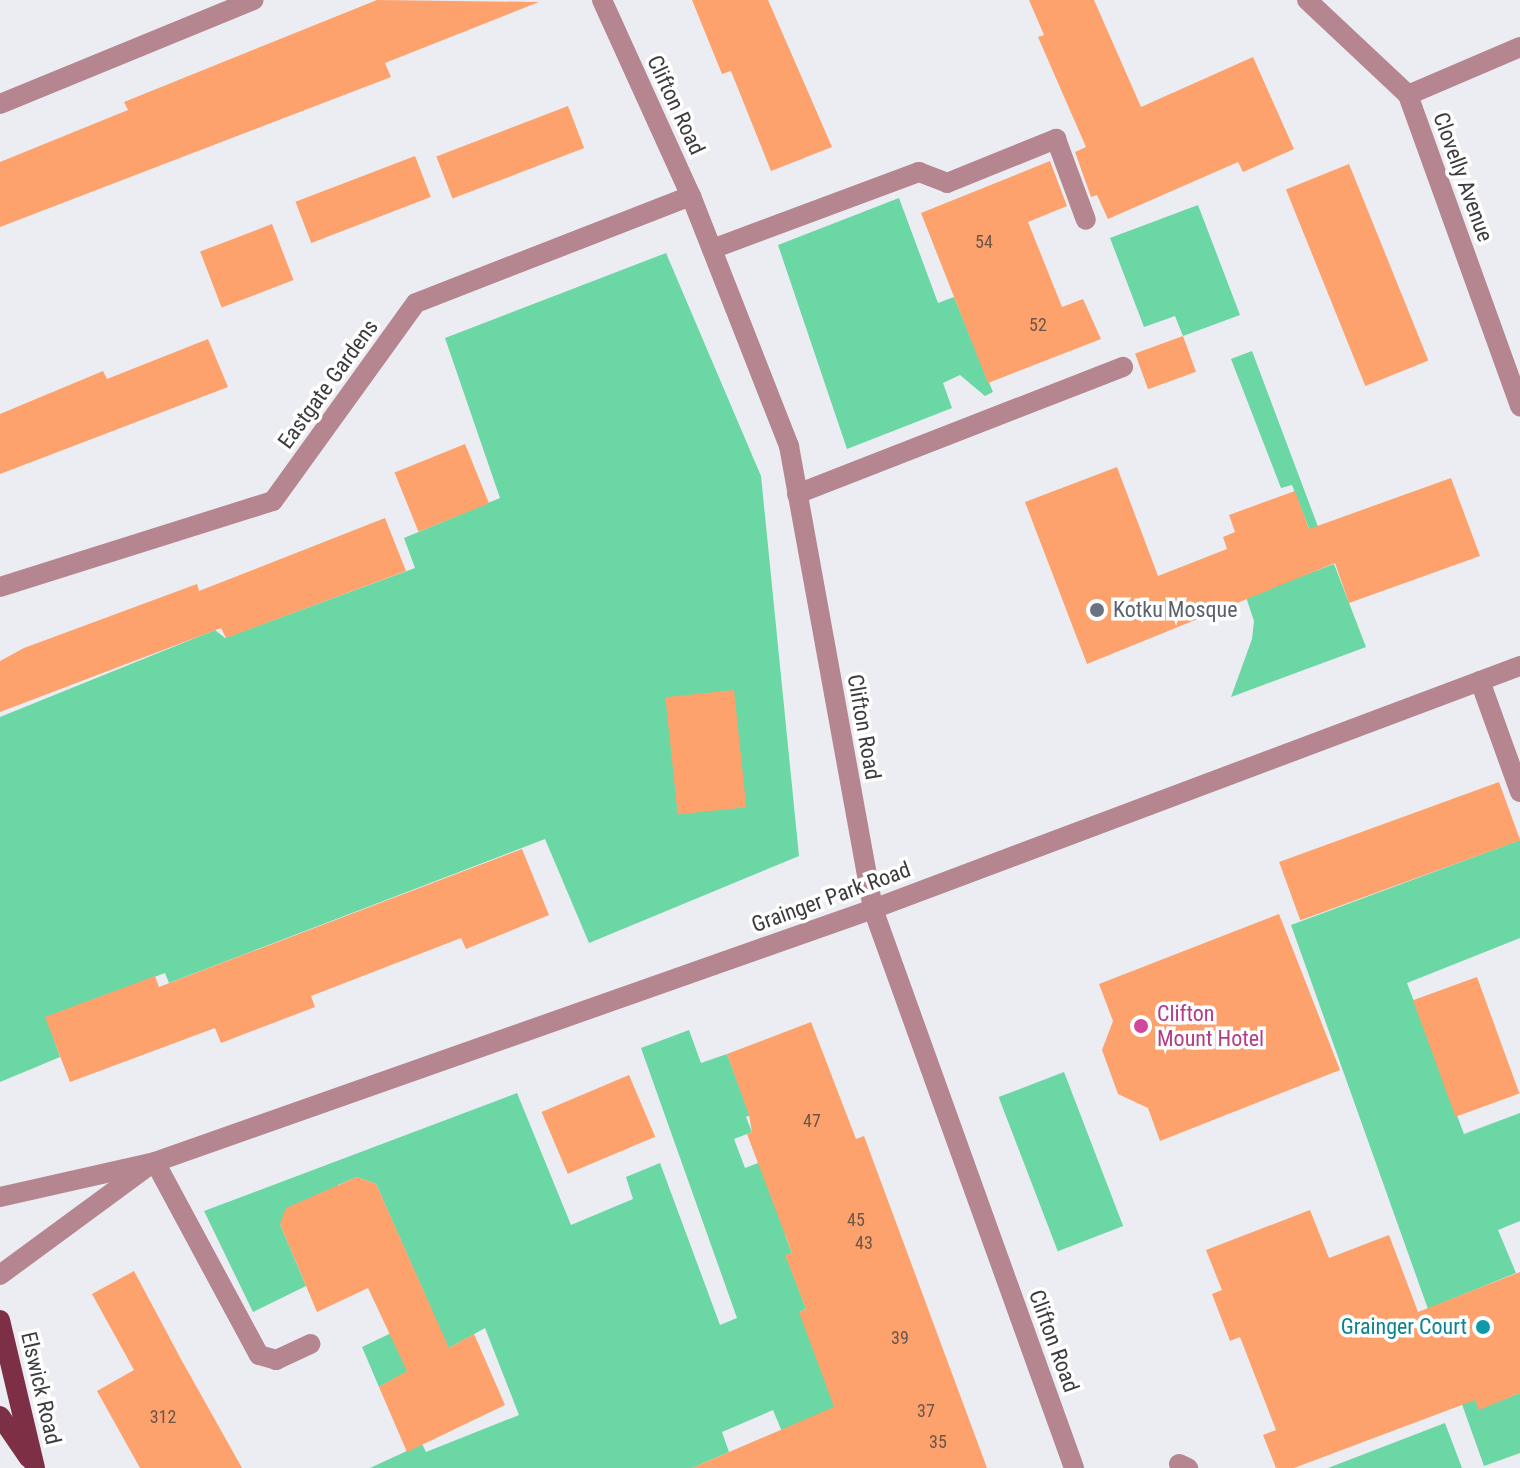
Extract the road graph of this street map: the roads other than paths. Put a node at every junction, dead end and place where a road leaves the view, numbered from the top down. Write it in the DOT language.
graph roads {
  1 [pos="254,0"];
  2 [pos="602,0"];
  3 [pos="1307,0"];
  4 [pos="1520,47"];
  5 [pos="1408,95"];
  6 [pos="0,104"];
  7 [pos="691,196"];
  8 [pos="1086,220"];
  9 [pos="712,249"];
  10 [pos="1123,367"];
  11 [pos="1520,406"];
  12 [pos="797,494"];
  13 [pos="0,587"];
  14 [pos="1520,666"];
  15 [pos="1480,681"];
  16 [pos="1520,792"];
  17 [pos="873,909"];
  18 [pos="155,1162"];
  19 [pos="0,1197"];
  20 [pos="0,1275"];
  21 [pos="0,1320"];
  22 [pos="311,1344"];
  23 [pos="0,1416"];
  24 [pos="35,1468"];
  25 [pos="1074,1468"];
  1 -- 6 [label="street"];
  2 -- 7 [label="street, Clifton Road"];
  3 -- 5 [label="street, Clovelly Avenue"];
  4 -- 5 [label="street"];
  5 -- 11 [label="street, Clovelly Avenue"];
  7 -- 9 [label="street, Clifton Road"];
  7 -- 13 [label="street, Eastgate Gardens"];
  8 -- 9 [label="street"];
  9 -- 12 [label="street, Clifton Road"];
  10 -- 12 [label="street"];
  12 -- 17 [label="street, Clifton Road"];
  14 -- 15 [label="street, Grainger Park Road"];
  15 -- 16 [label="street"];
  15 -- 17 [label="street, Grainger Park Road"];
  17 -- 18 [label="street, Grainger Park Road"];
  17 -- 25 [label="street, Clifton Road"];
  18 -- 19 [label="street, Grainger Park Road"];
  18 -- 20 [label="street, Grainger Park Road"];
  18 -- 22 [label="street"];
  21 -- 24 [label="main road, Elswick Road"];
  23 -- 24 [label="main road, Elswick Road"];
}
